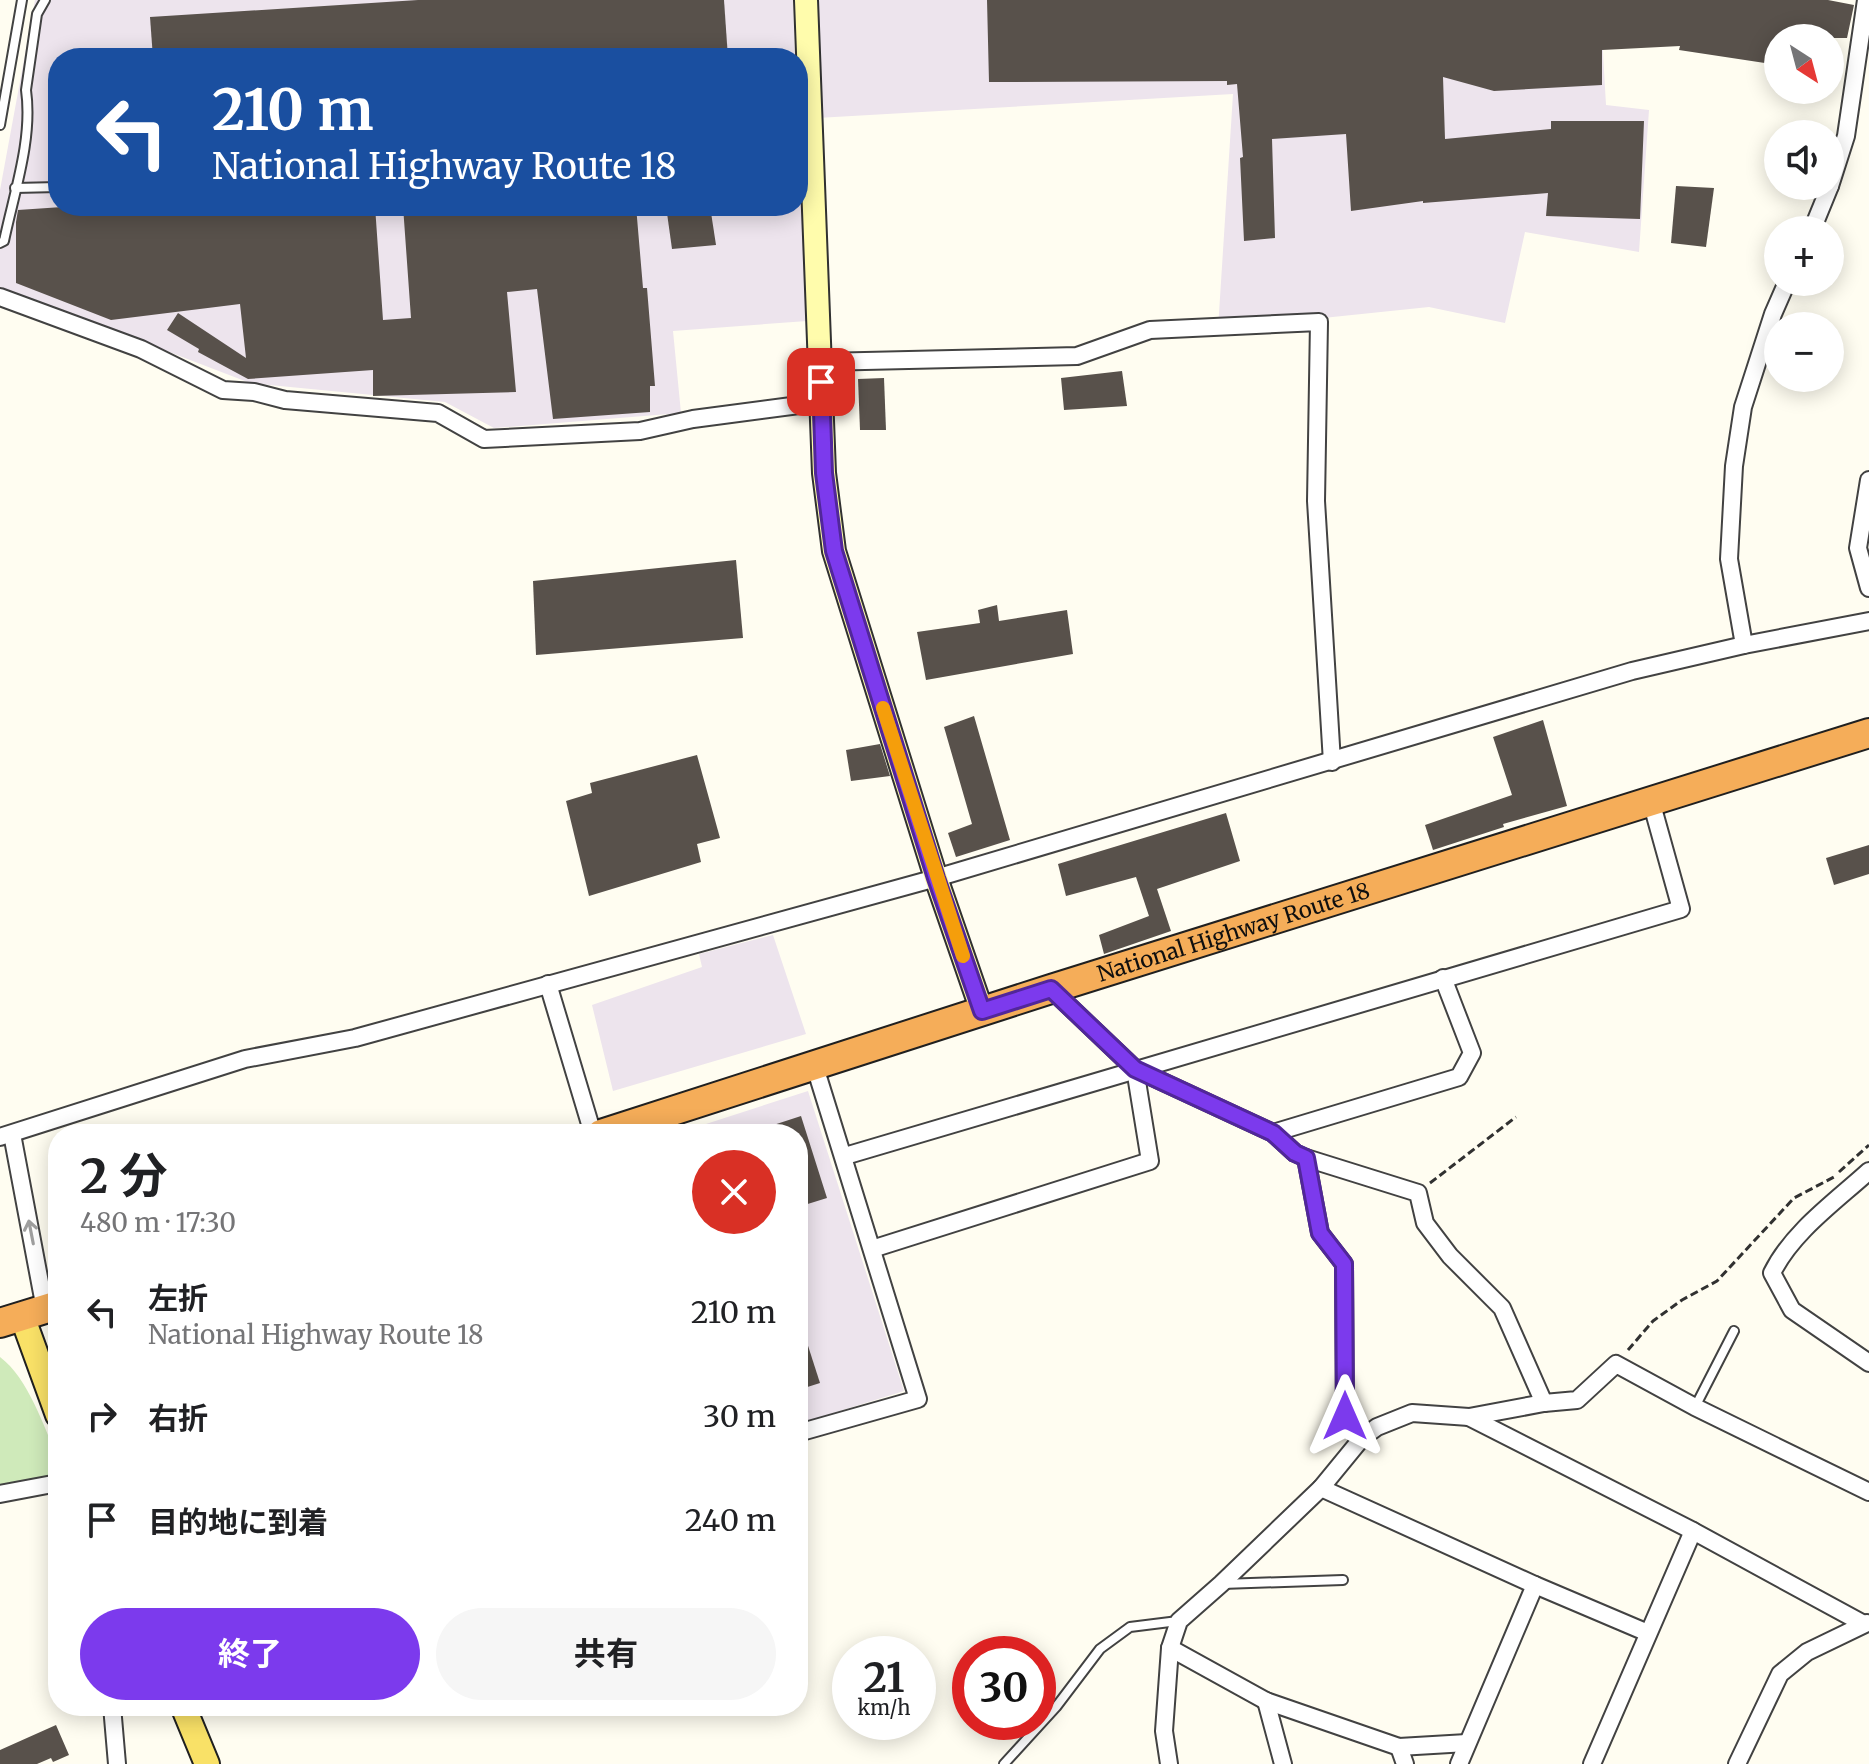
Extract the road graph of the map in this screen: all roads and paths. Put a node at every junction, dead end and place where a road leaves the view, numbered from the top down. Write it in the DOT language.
graph roads {
  1 [pos="22,0"];
  2 [pos="45,0"];
  3 [pos="806,0"];
  4 [pos="1866,0"];
  5 [pos="806,48"];
  6 [pos="0,125"];
  7 [pos="1844,142"];
  8 [pos="48,187"];
  9 [pos="15,188"];
  10 [pos="808,194"];
  11 [pos="0,243"];
  12 [pos="1781,296"];
  13 [pos="0,297"];
  14 [pos="821,362"];
  15 [pos="822,402"];
  16 [pos="1869,480"];
  17 [pos="1869,588"];
  18 [pos="1869,621"];
  19 [pos="1744,645"];
  20 [pos="1869,733"];
  21 [pos="1332,762"];
  22 [pos="1651,801"];
  23 [pos="936,878"];
  24 [pos="1443,978"];
  25 [pos="548,984"];
  26 [pos="1051,989"];
  27 [pos="982,1011"];
  28 [pos="815,1067"];
  29 [pos="1135,1069"];
  30 [pos="1516,1117"];
  31 [pos="590,1124"];
  32 [pos="633,1124"];
  33 [pos="1273,1133"];
  34 [pos="6,1135"];
  35 [pos="1869,1145"];
  36 [pos="845,1156"];
  37 [pos="1306,1158"];
  38 [pos="1869,1171"];
  39 [pos="1418,1193"];
  40 [pos="872,1249"];
  41 [pos="31,1313"];
  42 [pos="1734,1331"];
  43 [pos="1869,1363"];
  44 [pos="1616,1364"];
  45 [pos="48,1377"];
  46 [pos="1544,1403"];
  47 [pos="1695,1407"];
  48 [pos="1469,1417"];
  49 [pos="808,1430"];
  50 [pos="1362,1438"];
  51 [pos="48,1485"];
  52 [pos="1321,1488"];
  53 [pos="1869,1492"];
  54 [pos="0,1494"];
  55 [pos="1693,1531"];
  56 [pos="1343,1580"];
  57 [pos="1221,1584"];
  58 [pos="1535,1585"];
  59 [pos="1179,1621"];
  60 [pos="1866,1623"];
  61 [pos="1648,1633"];
  62 [pos="1170,1648"];
  63 [pos="1266,1701"];
  64 [pos="113,1716"];
  65 [pos="187,1716"];
  66 [pos="1467,1743"];
  67 [pos="1399,1747"];
  68 [pos="117,1764"];
  69 [pos="207,1764"];
  70 [pos="1004,1764"];
  71 [pos="1169,1764"];
  72 [pos="1283,1764"];
  73 [pos="1405,1764"];
  74 [pos="1459,1764"];
  75 [pos="1592,1764"];
  76 [pos="1737,1764"];
  1 -- 6 [label="lane"];
  2 -- 9 [label="lane"];
  3 -- 5 [label="street"];
  4 -- 7 [label="street"];
  8 -- 9 [label="lane"];
  9 -- 11 [label="lane"];
  10 -- 14 [label="street"];
  12 -- 19 [label="street"];
  13 -- 15 [label="street"];
  14 -- 15 [label="street"];
  14 -- 21 [label="street"];
  15 -- 23 [label="street"];
  16 -- 17 [label="street"];
  18 -- 19 [label="street"];
  19 -- 21 [label="street"];
  20 -- 22 [label="highway, National Highway Route 18"];
  21 -- 23 [label="street"];
  22 -- 24 [label="street"];
  22 -- 26 [label="highway, National Highway Route 18"];
  23 -- 25 [label="street"];
  23 -- 27 [label="street"];
  24 -- 29 [label="street"];
  24 -- 33 [label="street"];
  25 -- 31 [label="street"];
  25 -- 34 [label="street"];
  26 -- 27 [label="highway, National Highway Route 18"];
  26 -- 29 [label="street"];
  27 -- 28 [label="highway, National Highway Route 18"];
  28 -- 32 [label="highway, National Highway Route 18"];
  28 -- 36 [label="street"];
  29 -- 33 [label="street"];
  29 -- 36 [label="street"];
  29 -- 40 [label="street"];
  30 -- 39 [label="path"];
  33 -- 37 [label="street"];
  41 -- 34 [label="street, one-way"];
  35 -- 44 [label="path"];
  36 -- 40 [label="street"];
  37 -- 39 [label="street"];
  37 -- 50 [label="street"];
  38 -- 43 [label="street"];
  39 -- 46 [label="street"];
  40 -- 49 [label="street"];
  41 -- 45 [label="main road"];
  42 -- 47 [label="lane"];
  44 -- 46 [label="street"];
  44 -- 47 [label="street"];
  46 -- 48 [label="street"];
  47 -- 53 [label="street"];
  48 -- 50 [label="street"];
  48 -- 55 [label="street"];
  50 -- 52 [label="street"];
  51 -- 54 [label="street"];
  52 -- 57 [label="street"];
  52 -- 58 [label="street"];
  55 -- 60 [label="street"];
  55 -- 61 [label="street"];
  56 -- 57 [label="lane"];
  57 -- 59 [label="street"];
  58 -- 61 [label="street"];
  58 -- 66 [label="street"];
  59 -- 62 [label="street"];
  59 -- 70 [label="lane"];
  60 -- 76 [label="street"];
  61 -- 75 [label="street"];
  62 -- 63 [label="street"];
  62 -- 71 [label="street"];
  63 -- 67 [label="street"];
  63 -- 72 [label="street"];
  64 -- 68 [label="street"];
  65 -- 69 [label="main road"];
  66 -- 67 [label="street"];
  66 -- 74 [label="street"];
  67 -- 73 [label="street"];
}
